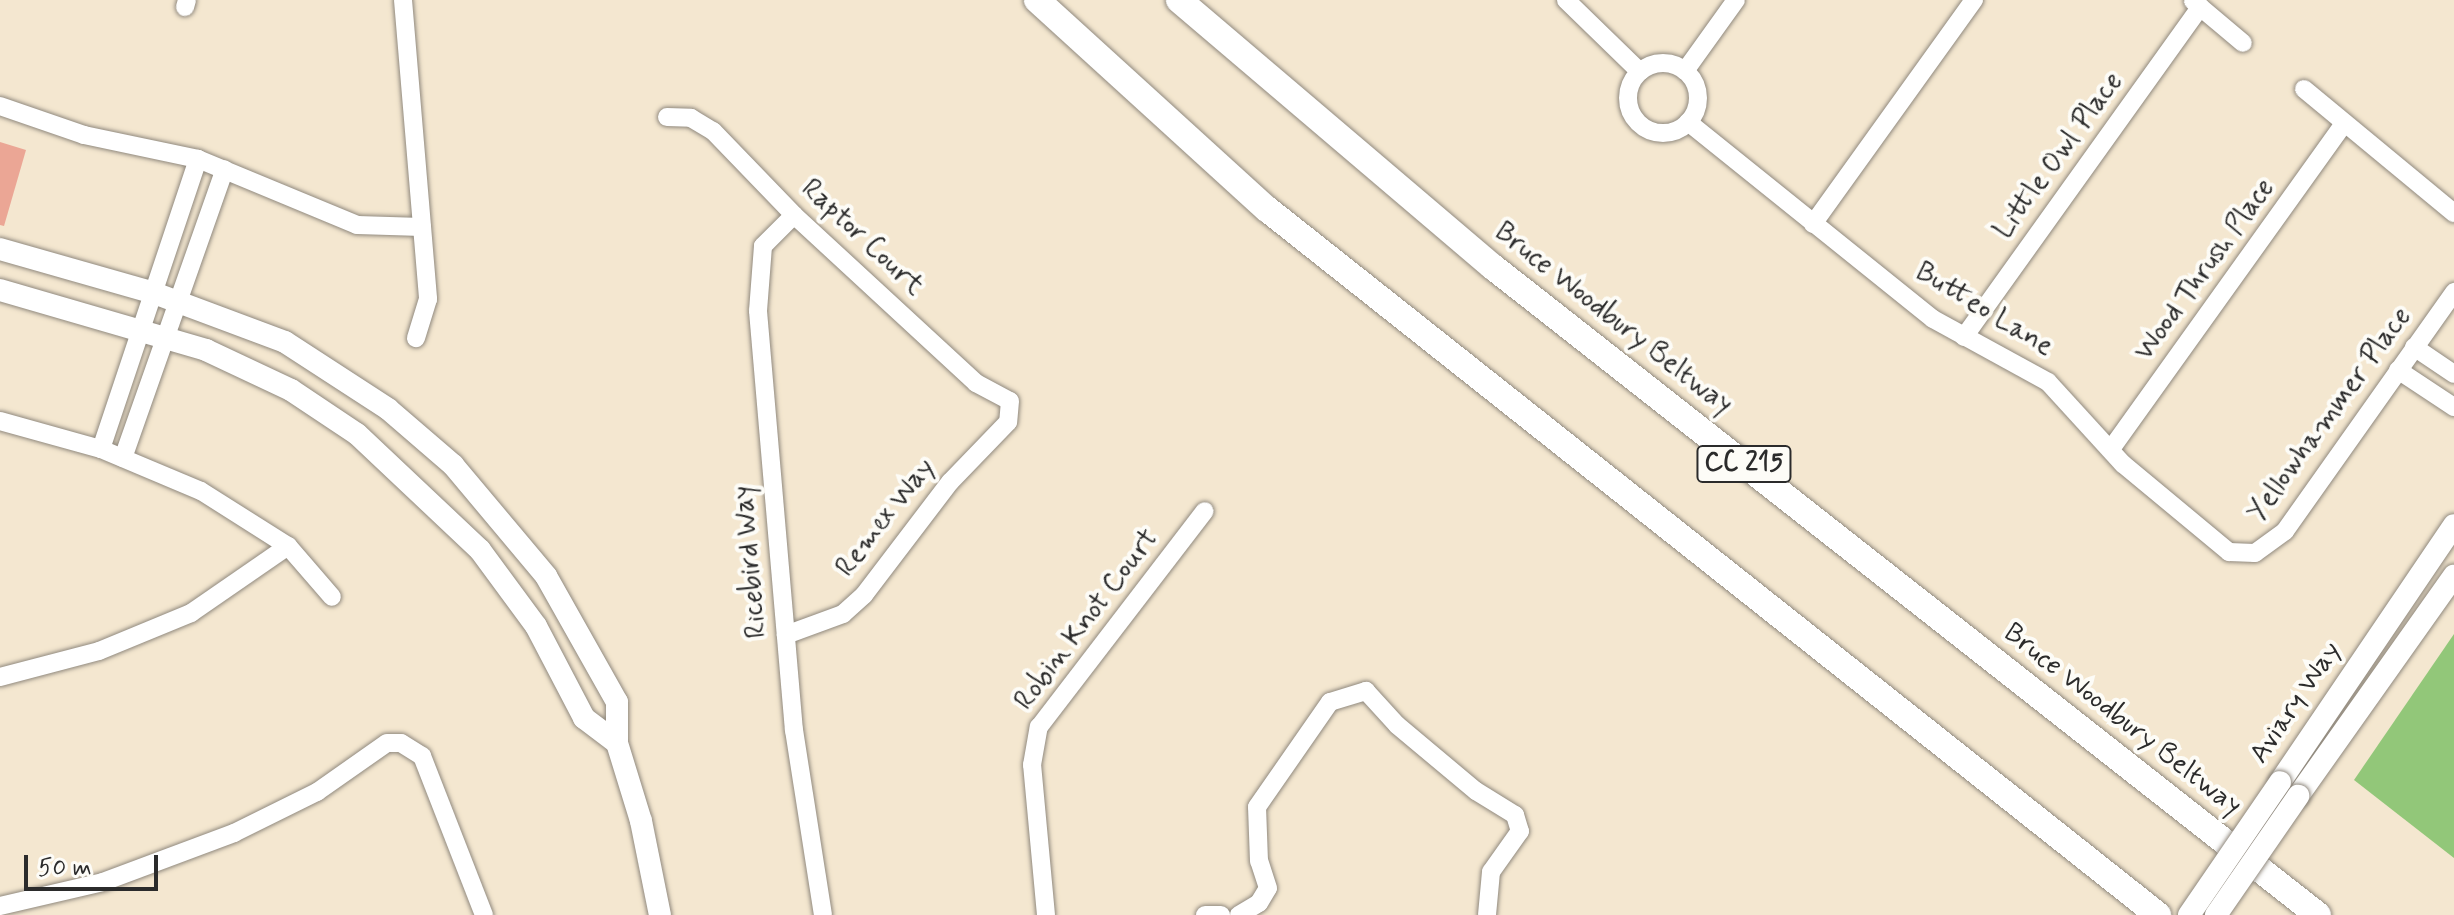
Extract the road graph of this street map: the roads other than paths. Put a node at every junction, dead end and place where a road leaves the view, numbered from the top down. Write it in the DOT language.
graph roads {
  1 [pos="403,0"];
  2 [pos="1037,0"];
  3 [pos="1179,0"];
  4 [pos="1566,0"];
  5 [pos="1736,0"];
  6 [pos="1974,0"];
  7 [pos="2196,4"];
  8 [pos="2243,43"];
  9 [pos="1685,71"];
  10 [pos="1640,72"];
  11 [pos="2304,89"];
  12 [pos="0,106"];
  13 [pos="667,117"];
  14 [pos="1688,122"];
  15 [pos="2344,124"];
  16 [pos="198,159"];
  17 [pos="225,169"];
  18 [pos="2454,213"];
  19 [pos="794,215"];
  20 [pos="1813,224"];
  21 [pos="422,227"];
  22 [pos="0,249"];
  23 [pos="0,290"];
  24 [pos="2454,292"];
  25 [pos="154,293"];
  26 [pos="177,301"];
  27 [pos="142,329"];
  28 [pos="165,336"];
  29 [pos="1964,337"];
  30 [pos="416,338"];
  31 [pos="2414,347"];
  32 [pos="2398,370"];
  33 [pos="2454,374"];
  34 [pos="2438,396"];
  35 [pos="2454,407"];
  36 [pos="1010,411"];
  37 [pos="0,421"];
  38 [pos="101,449"];
  39 [pos="2111,449"];
  40 [pos="123,458"];
  41 [pos="1205,511"];
  42 [pos="2454,525"];
  43 [pos="288,546"];
  44 [pos="2241,555"];
  45 [pos="2454,576"];
  46 [pos="332,597"];
  47 [pos="786,635"];
  48 [pos="0,677"];
  49 [pos="617,743"];
  50 [pos="9,908"];
  51 [pos="484,915"];
  52 [pos="660,915"];
  53 [pos="823,915"];
  54 [pos="1046,915"];
  55 [pos="1205,915"];
  56 [pos="1221,915"];
  57 [pos="1239,915"];
  58 [pos="1487,915"];
  59 [pos="2158,915"];
  60 [pos="2189,915"];
  61 [pos="2216,915"];
  62 [pos="2318,915"];
  1 -- 21 [label="street"];
  2 -- 59 [label="highway"];
  3 -- 62 [label="highway, Bruce Woodbury Beltway / CC 215"];
  4 -- 10 [label="street"];
  5 -- 9 [label="street"];
  6 -- 20 [label="street"];
  7 -- 8 [label="street"];
  7 -- 29 [label="street, Little Owl Place"];
  9 -- 10 [label="street"];
  9 -- 14 [label="street"];
  10 -- 14 [label="street"];
  11 -- 15 [label="street"];
  12 -- 16 [label="street"];
  13 -- 19 [label="street, Raptor Court"];
  14 -- 20 [label="street, Butteo Lane"];
  15 -- 18 [label="street"];
  15 -- 39 [label="street, Wood Thrush Place"];
  16 -- 17 [label="street"];
  16 -- 25 [label="street"];
  17 -- 21 [label="street"];
  17 -- 26 [label="street"];
  19 -- 36 [label="street, Raptor Court"];
  19 -- 47 [label="street, Ricebird Way"];
  20 -- 29 [label="street, Butteo Lane"];
  21 -- 30 [label="street"];
  22 -- 25 [label="main road"];
  23 -- 27 [label="main road"];
  24 -- 31 [label="street, Yellowhammer Place"];
  25 -- 26 [label="main road"];
  25 -- 27 [label="street"];
  26 -- 28 [label="street"];
  26 -- 49 [label="main road"];
  27 -- 28 [label="main road"];
  27 -- 38 [label="street"];
  28 -- 40 [label="street"];
  28 -- 49 [label="main road"];
  29 -- 39 [label="street, Butteo Lane"];
  31 -- 32 [label="street, Yellowhammer Place"];
  31 -- 33 [label="street"];
  32 -- 34 [label="street"];
  32 -- 44 [label="street, Yellowhammer Place"];
  33 -- 34 [label="street"];
  34 -- 35 [label="street"];
  36 -- 47 [label="street, Remex Way"];
  37 -- 38 [label="street"];
  38 -- 40 [label="street"];
  39 -- 44 [label="street, Butteo Lane"];
  40 -- 43 [label="street"];
  41 -- 54 [label="street, Robin Knot Court"];
  42 -- 60 [label="main road, Aviary Way, bridge"];
  43 -- 46 [label="street"];
  43 -- 48 [label="street"];
  45 -- 61 [label="main road, Aviary Way, bridge"];
  47 -- 53 [label="street, Ricebird Way"];
  49 -- 52 [label="main road"];
  50 -- 51 [label="street"];
  55 -- 56 [label="street"];
  57 -- 58 [label="street"];
}
